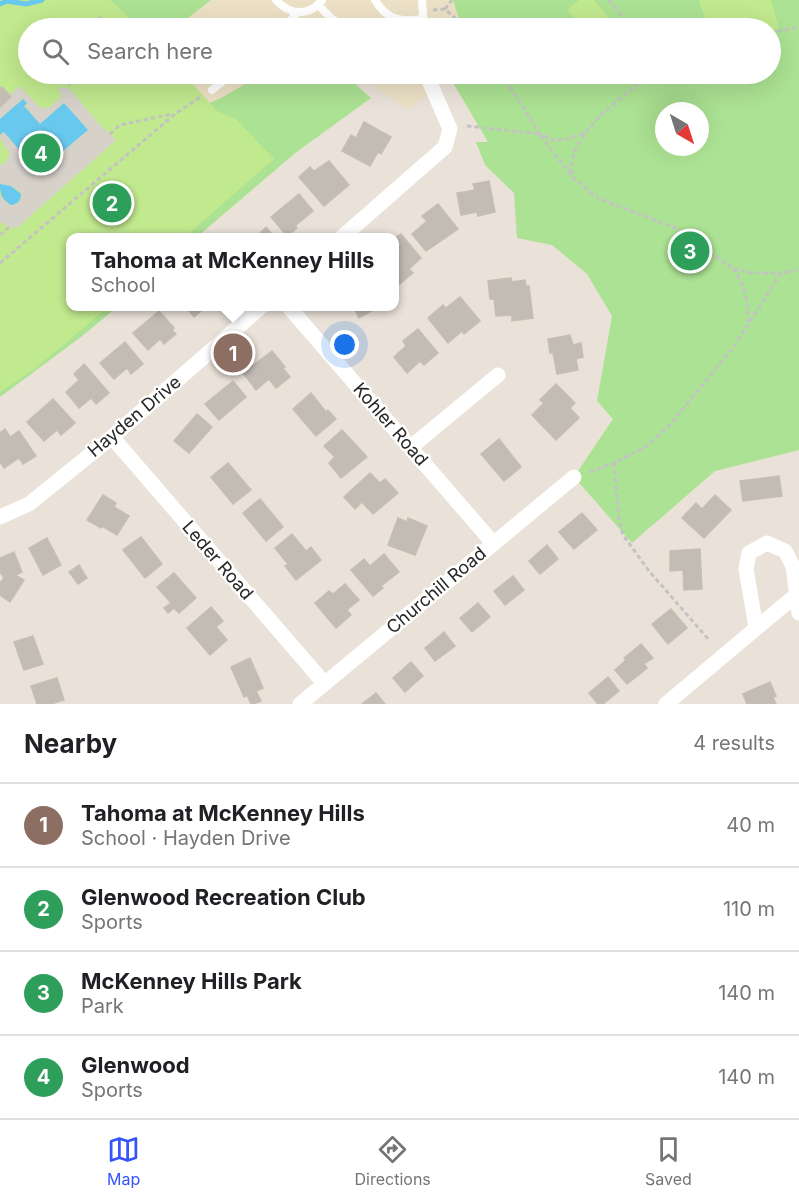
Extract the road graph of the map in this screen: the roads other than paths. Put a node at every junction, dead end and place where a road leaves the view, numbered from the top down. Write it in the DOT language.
graph roads {
  1 [pos="276,0"];
  2 [pos="375,0"];
  3 [pos="422,0"];
  4 [pos="320,2"];
  5 [pos="297,12"];
  6 [pos="292,18"];
  7 [pos="331,18"];
  8 [pos="392,18"];
  9 [pos="424,18"];
  10 [pos="220,84"];
  11 [pos="430,84"];
  12 [pos="212,90"];
  13 [pos="346,233"];
  14 [pos="256,311"];
  15 [pos="292,311"];
  16 [pos="498,375"];
  17 [pos="112,436"];
  18 [pos="411,447"];
  19 [pos="574,477"];
  20 [pos="0,517"];
  21 [pos="493,543"];
  22 [pos="796,595"];
  23 [pos="799,613"];
  24 [pos="756,627"];
  25 [pos="324,683"];
  26 [pos="300,704"];
  27 [pos="666,704"];
  1 -- 5 [label="lane"];
  2 -- 8 [label="lane"];
  3 -- 9 [label="lane"];
  4 -- 5 [label="lane"];
  4 -- 7 [label="lane"];
  5 -- 6 [label="lane"];
  10 -- 12 [label="lane"];
  11 -- 13 [label="street"];
  14 -- 17 [label="street, Hayden Drive"];
  15 -- 18 [label="street, Kohler Road"];
  16 -- 18 [label="street"];
  17 -- 20 [label="street, Hayden Drive"];
  17 -- 25 [label="street, Leder Road"];
  18 -- 21 [label="street, Kohler Road"];
  19 -- 21 [label="street, Churchill Road"];
  21 -- 25 [label="street, Churchill Road"];
  22 -- 23 [label="street"];
  22 -- 24 [label="street"];
  22 -- 24 [label="street"];
  24 -- 27 [label="street"];
  25 -- 26 [label="street, Churchill Road"];
}
